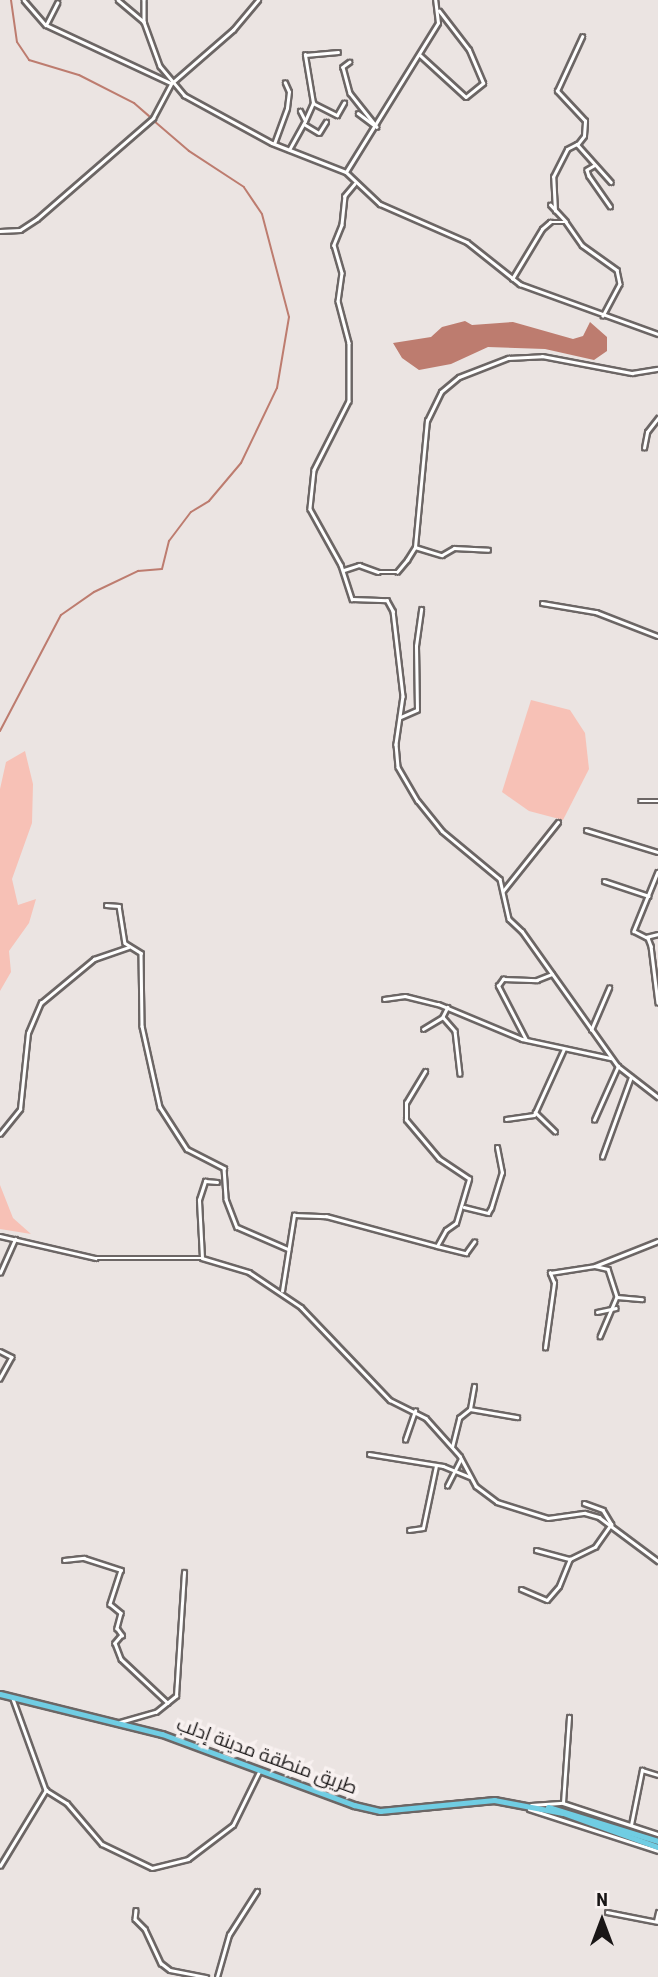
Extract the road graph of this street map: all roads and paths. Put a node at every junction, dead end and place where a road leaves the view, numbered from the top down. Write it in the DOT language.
graph roads {
  1 [pos="24,0"];
  2 [pos="118,0"];
  3 [pos="144,0"];
  4 [pos="258,0"];
  5 [pos="435,0"];
  6 [pos="57,3"];
  7 [pos="438,10"];
  8 [pos="144,22"];
  9 [pos="46,25"];
  10 [pos="582,37"];
  11 [pos="338,52"];
  12 [pos="420,55"];
  13 [pos="350,62"];
  14 [pos="172,83"];
  15 [pos="285,83"];
  16 [pos="313,103"];
  17 [pos="344,103"];
  18 [pos="300,111"];
  19 [pos="358,113"];
  20 [pos="305,122"];
  21 [pos="326,122"];
  22 [pos="377,127"];
  23 [pos="274,144"];
  24 [pos="577,145"];
  25 [pos="289,150"];
  26 [pos="594,166"];
  27 [pos="346,172"];
  28 [pos="611,182"];
  29 [pos="355,184"];
  30 [pos="550,205"];
  31 [pos="610,205"];
  32 [pos="555,211"];
  33 [pos="566,222"];
  34 [pos="0,232"];
  35 [pos="512,279"];
  36 [pos="603,316"];
  37 [pos="658,334"];
  38 [pos="658,369"];
  39 [pos="658,418"];
  40 [pos="644,448"];
  41 [pos="415,547"];
  42 [pos="488,550"];
  43 [pos="344,570"];
  44 [pos="542,603"];
  45 [pos="421,609"];
  46 [pos="658,636"];
  47 [pos="401,717"];
  48 [pos="640,801"];
  49 [pos="658,801"];
  50 [pos="558,822"];
  51 [pos="586,830"];
  52 [pos="658,852"];
  53 [pos="658,872"];
  54 [pos="604,881"];
  55 [pos="503,891"];
  56 [pos="649,896"];
  57 [pos="106,905"];
  58 [pos="658,934"];
  59 [pos="646,937"];
  60 [pos="128,947"];
  61 [pos="552,974"];
  62 [pos="609,988"];
  63 [pos="384,999"];
  64 [pos="658,1003"];
  65 [pos="448,1007"];
  66 [pos="443,1017"];
  67 [pos="423,1029"];
  68 [pos="591,1030"];
  69 [pos="526,1040"];
  70 [pos="564,1049"];
  71 [pos="611,1058"];
  72 [pos="618,1066"];
  73 [pos="425,1071"];
  74 [pos="460,1074"];
  75 [pos="631,1077"];
  76 [pos="658,1097"];
  77 [pos="535,1112"];
  78 [pos="506,1119"];
  79 [pos="594,1120"];
  80 [pos="555,1130"];
  81 [pos="0,1134"];
  82 [pos="497,1147"];
  83 [pos="602,1157"];
  84 [pos="217,1182"];
  85 [pos="463,1207"];
  86 [pos="0,1236"];
  87 [pos="15,1239"];
  88 [pos="658,1241"];
  89 [pos="474,1242"];
  90 [pos="437,1247"];
  91 [pos="288,1249"];
  92 [pos="202,1258"];
  93 [pos="595,1266"];
  94 [pos="0,1273"];
  95 [pos="282,1291"];
  96 [pos="617,1297"];
  97 [pos="642,1299"];
  98 [pos="615,1308"];
  99 [pos="597,1312"];
  100 [pos="600,1337"];
  101 [pos="545,1348"];
  102 [pos="0,1351"];
  103 [pos="0,1378"];
  104 [pos="474,1386"];
  105 [pos="470,1409"];
  106 [pos="415,1411"];
  107 [pos="517,1417"];
  108 [pos="405,1440"];
  109 [pos="452,1447"];
  110 [pos="369,1454"];
  111 [pos="461,1459"];
  112 [pos="436,1466"];
  113 [pos="454,1469"];
  114 [pos="470,1477"];
  115 [pos="447,1486"];
  116 [pos="584,1503"];
  117 [pos="612,1524"];
  118 [pos="409,1530"];
  119 [pos="536,1549"];
  120 [pos="570,1559"];
  121 [pos="64,1560"];
  122 [pos="658,1561"];
  123 [pos="184,1572"];
  124 [pos="521,1589"];
  125 [pos="0,1694"];
  126 [pos="13,1699"];
  127 [pos="168,1703"];
  128 [pos="569,1717"];
  129 [pos="118,1724"];
  130 [pos="260,1770"];
  131 [pos="658,1775"];
  132 [pos="46,1790"];
  133 [pos="563,1802"];
  134 [pos="528,1806"];
  135 [pos="631,1825"];
  136 [pos="658,1834"];
  137 [pos="658,1841"];
  138 [pos="658,1849"];
  139 [pos="0,1866"];
  140 [pos="257,1891"];
  141 [pos="136,1910"];
  142 [pos="607,1912"];
  143 [pos="658,1912"];
  144 [pos="657,1921"];
  145 [pos="206,1977"];
  146 [pos="217,1977"];
  1 -- 9 [label="street"];
  2 -- 8 [label="street"];
  3 -- 8 [label="street"];
  4 -- 14 [label="street"];
  5 -- 7 [label="street"];
  6 -- 9 [label="street"];
  7 -- 12 [label="street"];
  7 -- 12 [label="street"];
  8 -- 14 [label="street"];
  9 -- 14 [label="street"];
  10 -- 24 [label="street"];
  11 -- 16 [label="street"];
  12 -- 22 [label="street"];
  13 -- 22 [label="street"];
  14 -- 23 [label="street"];
  14 -- 34 [label="street"];
  15 -- 23 [label="street"];
  16 -- 17 [label="street"];
  16 -- 20 [label="street"];
  18 -- 20 [label="street"];
  19 -- 22 [label="street"];
  20 -- 21 [label="street"];
  20 -- 25 [label="street"];
  22 -- 27 [label="street"];
  23 -- 25 [label="street"];
  24 -- 26 [label="street"];
  24 -- 32 [label="street"];
  25 -- 27 [label="street"];
  26 -- 28 [label="street"];
  26 -- 31 [label="street"];
  27 -- 29 [label="street"];
  29 -- 35 [label="street"];
  29 -- 43 [label="street"];
  30 -- 32 [label="street"];
  32 -- 33 [label="street"];
  33 -- 35 [label="street"];
  33 -- 36 [label="street"];
  35 -- 36 [label="street"];
  36 -- 37 [label="street"];
  38 -- 41 [label="street"];
  39 -- 40 [label="street"];
  41 -- 42 [label="street"];
  41 -- 43 [label="street"];
  43 -- 47 [label="street"];
  44 -- 46 [label="street"];
  45 -- 47 [label="street"];
  47 -- 55 [label="street"];
  48 -- 49 [label="street"];
  50 -- 55 [label="street"];
  51 -- 52 [label="street"];
  53 -- 56 [label="street"];
  54 -- 56 [label="street"];
  55 -- 61 [label="street"];
  56 -- 59 [label="street"];
  57 -- 60 [label="street"];
  58 -- 59 [label="street"];
  59 -- 64 [label="street"];
  60 -- 81 [label="street"];
  60 -- 91 [label="street"];
  61 -- 68 [label="street"];
  61 -- 69 [label="street"];
  62 -- 68 [label="street"];
  63 -- 65 [label="street"];
  65 -- 66 [label="street"];
  65 -- 69 [label="street"];
  66 -- 67 [label="street"];
  66 -- 74 [label="street"];
  68 -- 71 [label="street"];
  69 -- 70 [label="street"];
  70 -- 71 [label="street"];
  70 -- 77 [label="street"];
  71 -- 72 [label="street"];
  72 -- 75 [label="street"];
  72 -- 79 [label="street"];
  73 -- 85 [label="street"];
  75 -- 76 [label="street"];
  75 -- 83 [label="street"];
  77 -- 78 [label="street"];
  77 -- 80 [label="street"];
  82 -- 85 [label="street"];
  84 -- 92 [label="street"];
  85 -- 90 [label="street"];
  86 -- 87 [label="street"];
  87 -- 92 [label="street"];
  87 -- 94 [label="street"];
  88 -- 93 [label="street"];
  89 -- 90 [label="street"];
  90 -- 91 [label="street"];
  91 -- 95 [label="street"];
  92 -- 95 [label="street"];
  93 -- 96 [label="street"];
  93 -- 101 [label="street"];
  95 -- 106 [label="street"];
  96 -- 97 [label="street"];
  96 -- 98 [label="street"];
  98 -- 99 [label="street"];
  98 -- 100 [label="street"];
  102 -- 103 [label="street"];
  104 -- 105 [label="street"];
  105 -- 107 [label="street"];
  105 -- 109 [label="street"];
  106 -- 108 [label="street"];
  106 -- 109 [label="street"];
  109 -- 111 [label="street"];
  110 -- 112 [label="street"];
  111 -- 113 [label="street"];
  111 -- 114 [label="street"];
  112 -- 113 [label="street"];
  112 -- 118 [label="street"];
  113 -- 114 [label="street"];
  113 -- 115 [label="street"];
  114 -- 117 [label="street"];
  116 -- 117 [label="street"];
  117 -- 120 [label="street"];
  117 -- 122 [label="street"];
  119 -- 120 [label="street"];
  120 -- 124 [label="street"];
  121 -- 127 [label="street"];
  123 -- 127 [label="street"];
  125 -- 126 [label="main road, طريق منطقة مدينة إدلب"];
  126 -- 129 [label="main road, طريق منطقة مدينة إدلب"];
  126 -- 132 [label="street"];
  127 -- 129 [label="street"];
  128 -- 133 [label="street"];
  129 -- 130 [label="main road, طريق منطقة مدينة إدلب"];
  130 -- 132 [label="street"];
  130 -- 134 [label="main road, طريق منطقة مدينة إدلب"];
  131 -- 135 [label="street"];
  132 -- 139 [label="street"];
  133 -- 134 [label="street"];
  133 -- 135 [label="street"];
  134 -- 137 [label="main road, طريق منطقة مدينة إدلب"];
  134 -- 138 [label="main road, طريق منطقة مدينة إدلب"];
  135 -- 136 [label="street"];
  140 -- 146 [label="street"];
  141 -- 145 [label="street"];
  142 -- 144 [label="street"];
  143 -- 144 [label="street"];
}
